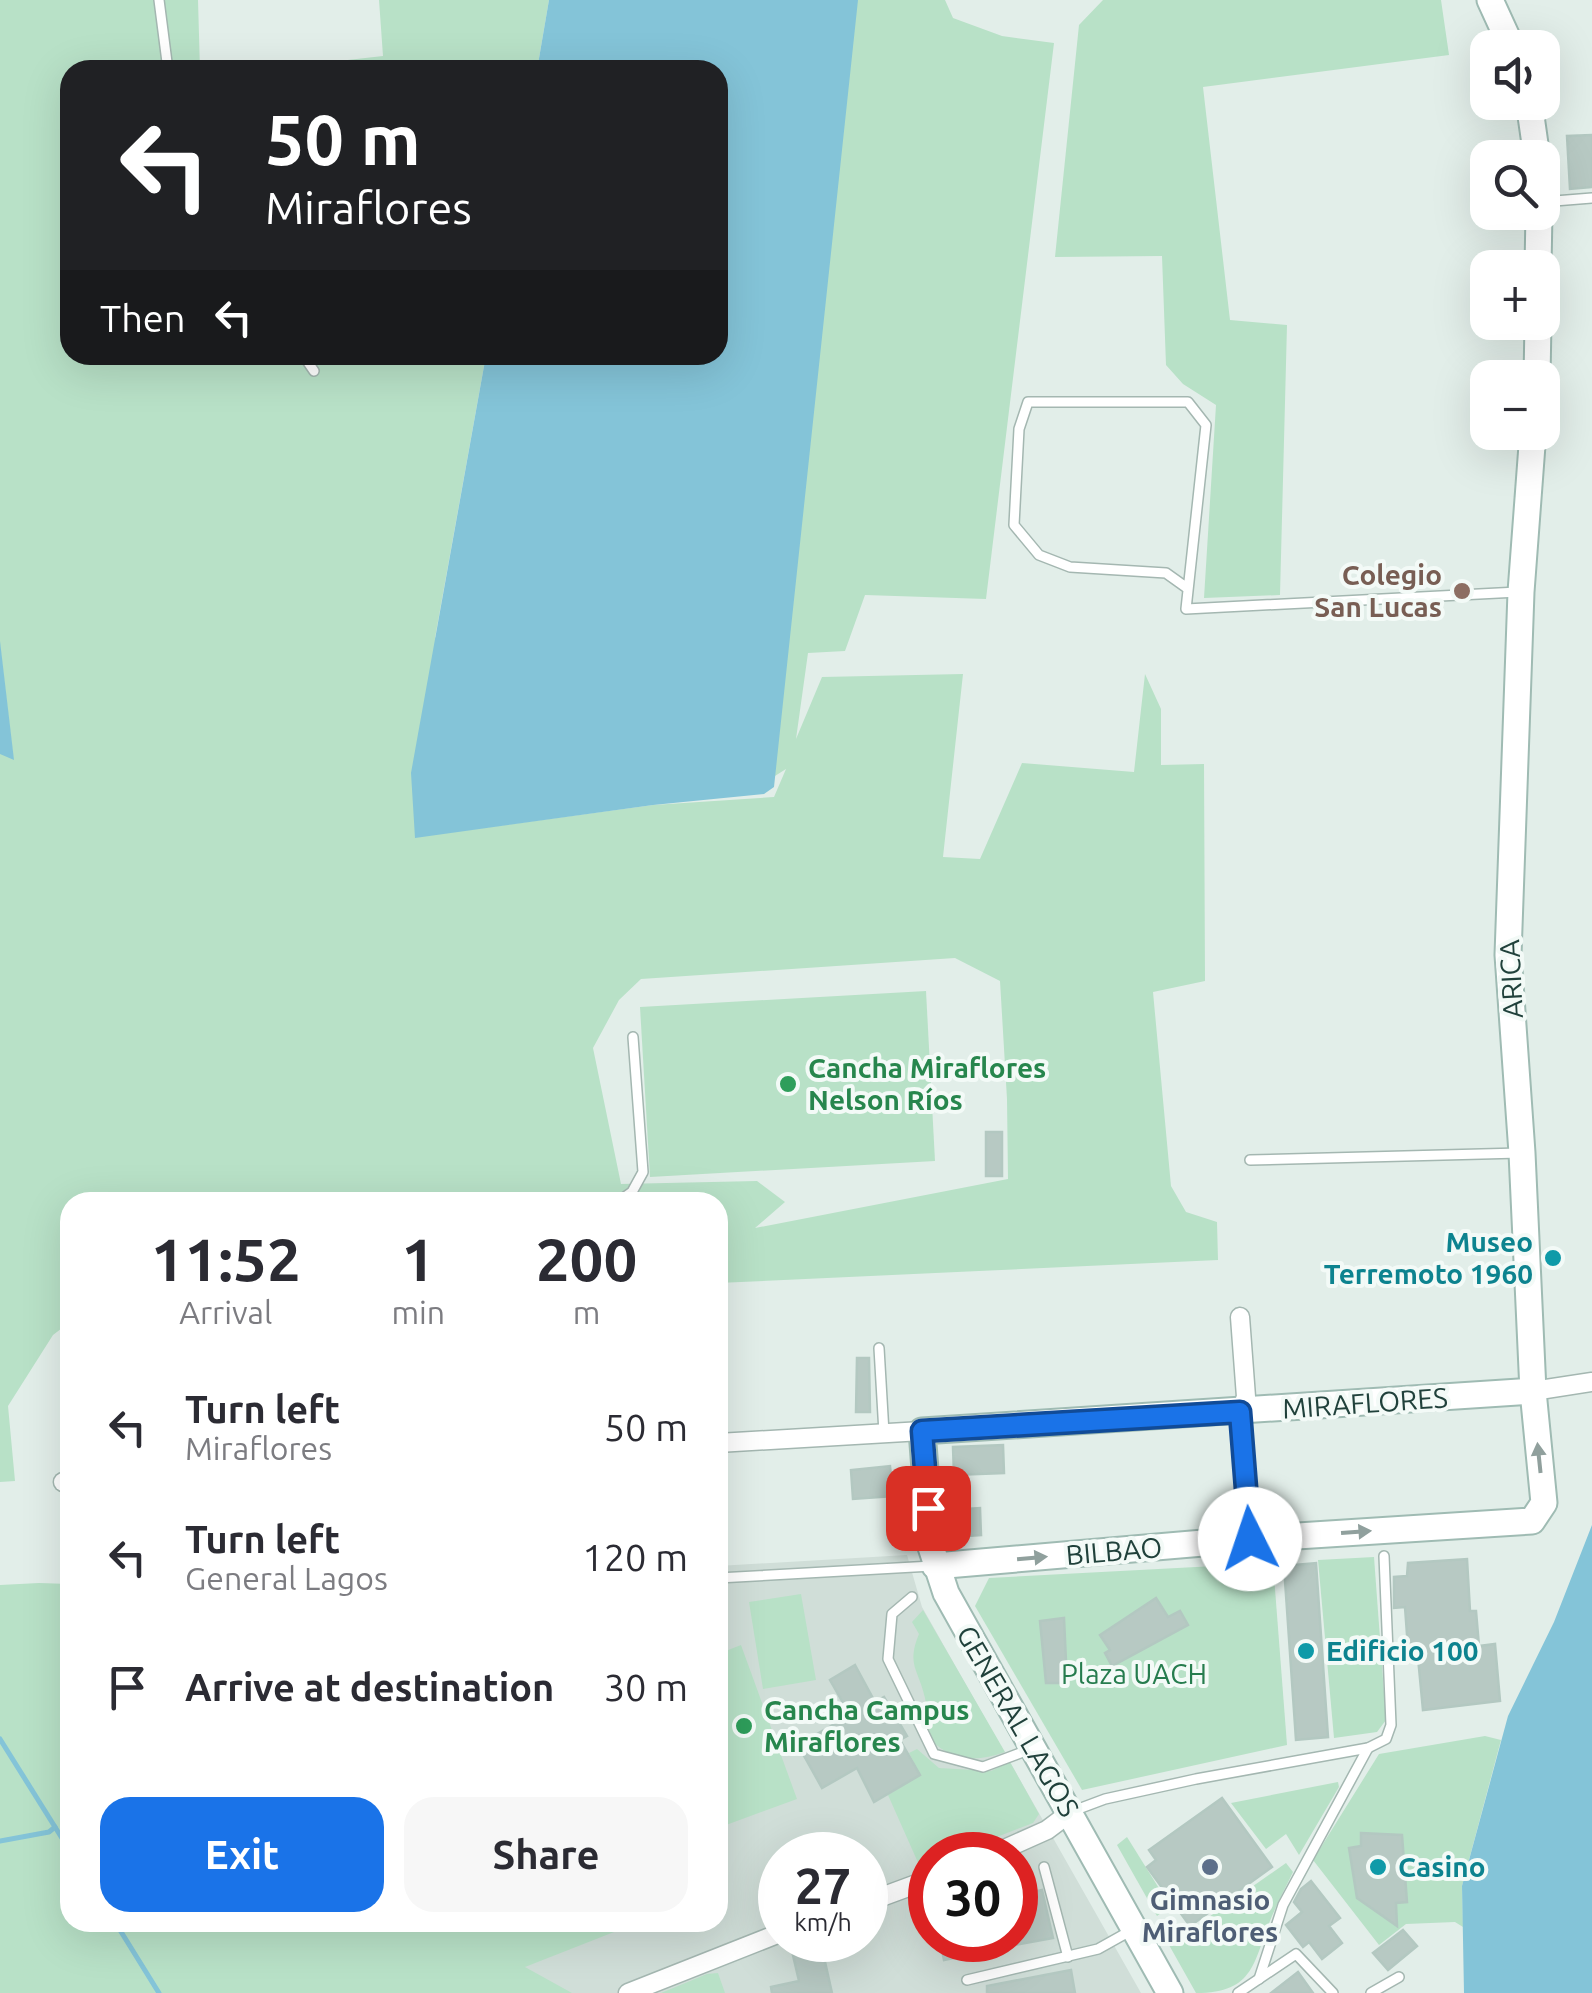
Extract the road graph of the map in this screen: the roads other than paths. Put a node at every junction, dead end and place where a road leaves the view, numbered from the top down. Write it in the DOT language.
graph roads {
  1 [pos="159,0"];
  2 [pos="1490,0"];
  3 [pos="1504,30"];
  4 [pos="167,60"];
  5 [pos="1592,198"];
  6 [pos="1560,201"];
  7 [pos="310,365"];
  8 [pos="314,371"];
  9 [pos="1532,450"];
  10 [pos="1187,588"];
  11 [pos="1521,592"];
  12 [pos="633,1037"];
  13 [pos="1522,1153"];
  14 [pos="1250,1160"];
  15 [pos="632,1192"];
  16 [pos="1240,1316"];
  17 [pos="879,1348"];
  18 [pos="1592,1382"];
  19 [pos="1532,1391"];
  20 [pos="1240,1412"];
  21 [pos="922,1431"];
  22 [pos="884,1433"];
  23 [pos="728,1442"];
  24 [pos="1532,1521"];
  25 [pos="1250,1539"];
  26 [pos="1384,1556"];
  27 [pos="935,1566"];
  28 [pos="728,1577"];
  29 [pos="912,1597"];
  30 [pos="1034,1748"];
  31 [pos="1368,1748"];
  32 [pos="1070,1812"];
  33 [pos="1038,1834"];
  34 [pos="1044,1867"];
  35 [pos="1134,1928"];
  36 [pos="758,1941"];
  37 [pos="1068,1957"];
  38 [pos="1399,1976"];
  39 [pos="1258,1979"];
  40 [pos="967,1980"];
  41 [pos="628,1993"];
  42 [pos="1170,1993"];
  43 [pos="1239,1993"];
  44 [pos="1333,1993"];
  45 [pos="1372,1993"];
  1 -- 4 [label="lane"];
  2 -- 3 [label="main road"];
  5 -- 6 [label="lane"];
  7 -- 8 [label="lane"];
  9 -- 11 [label="main road, ARICA"];
  10 -- 10 [label="lane"];
  10 -- 11 [label="lane"];
  11 -- 13 [label="main road, ARICA"];
  12 -- 15 [label="lane"];
  13 -- 14 [label="lane"];
  13 -- 19 [label="main road, ARICA"];
  16 -- 20 [label="street"];
  17 -- 22 [label="lane"];
  18 -- 19 [label="street"];
  19 -- 20 [label="main road, MIRAFLORES"];
  24 -- 19 [label="main road, ARICA, one-way"];
  20 -- 21 [label="main road, MIRAFLORES"];
  20 -- 25 [label="street"];
  21 -- 22 [label="street, MIRAFLORES"];
  21 -- 27 [label="main road, GENERAL LAGOS"];
  22 -- 23 [label="street, MIRAFLORES"];
  25 -- 24 [label="main road, BILBAO, one-way"];
  27 -- 25 [label="main road, BILBAO, one-way"];
  26 -- 31 [label="lane"];
  27 -- 28 [label="lane"];
  27 -- 30 [label="main road, GENERAL LAGOS"];
  29 -- 30 [label="lane"];
  30 -- 32 [label="main road, GENERAL LAGOS"];
  31 -- 32 [label="lane"];
  31 -- 39 [label="lane"];
  32 -- 33 [label="street"];
  32 -- 35 [label="main road, GENERAL LAGOS"];
  34 -- 37 [label="lane"];
  35 -- 37 [label="lane"];
  35 -- 42 [label="main road, GENERAL LAGOS"];
  36 -- 41 [label="street"];
  37 -- 40 [label="lane"];
  38 -- 45 [label="lane"];
  39 -- 43 [label="lane"];
  39 -- 44 [label="lane"];
}
